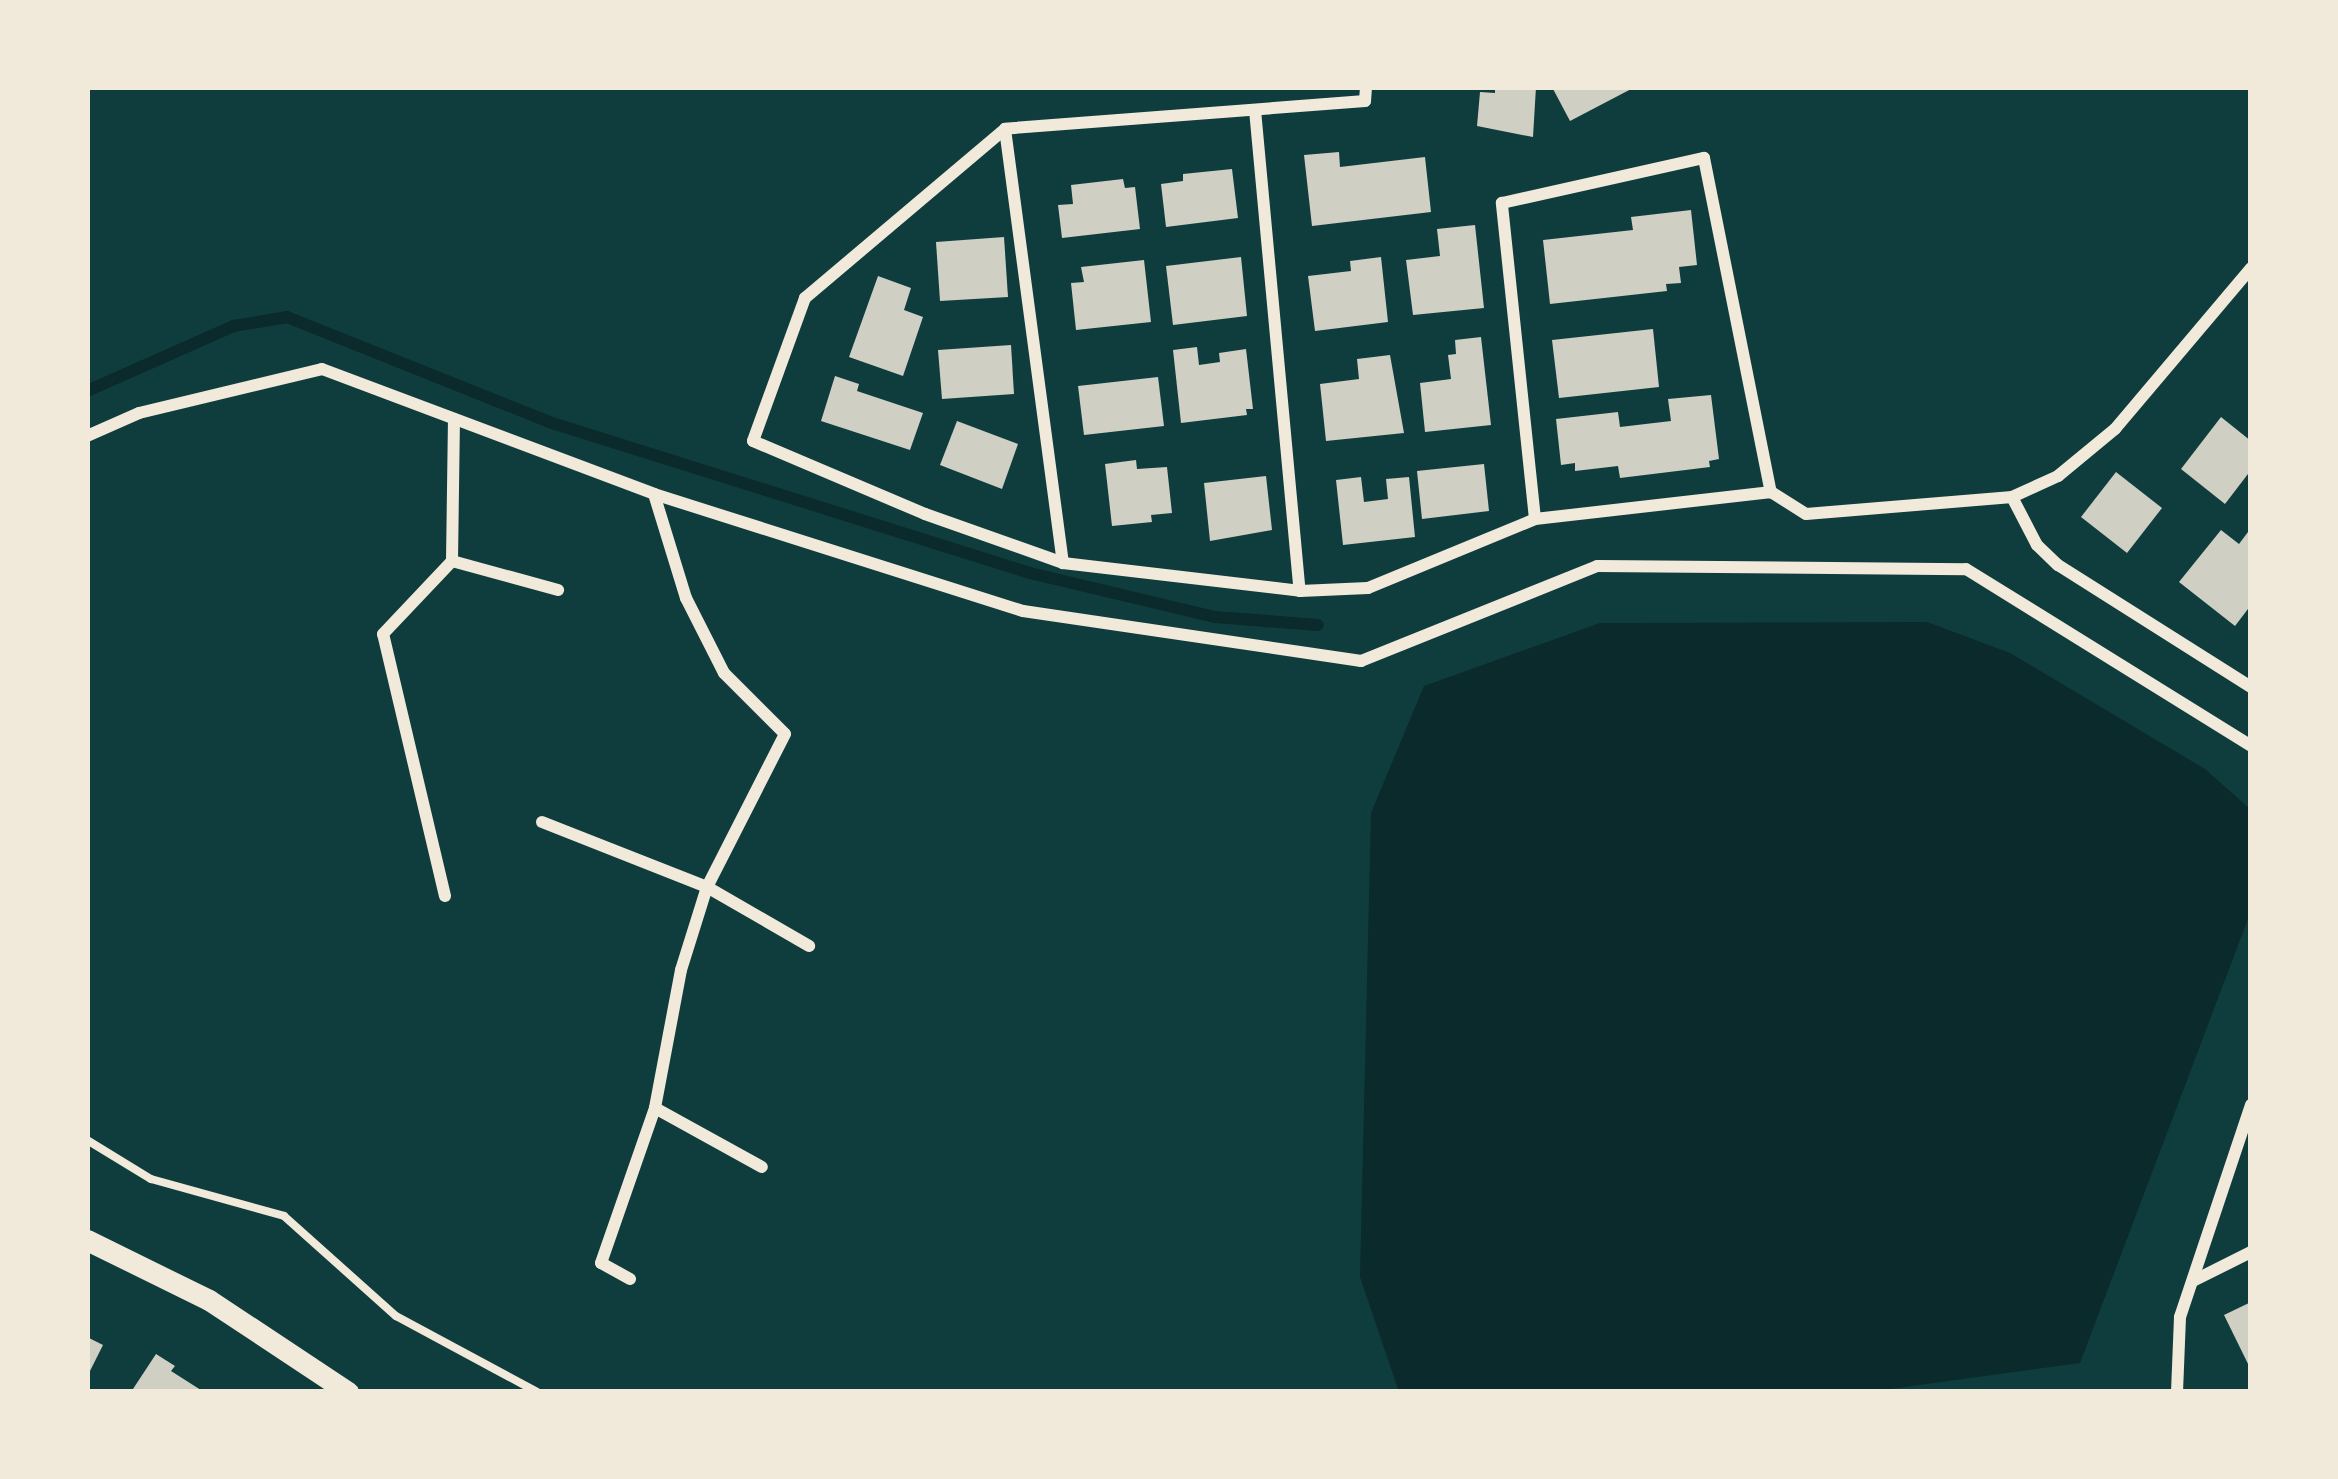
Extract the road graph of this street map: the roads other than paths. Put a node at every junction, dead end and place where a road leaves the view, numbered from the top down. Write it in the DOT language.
graph roads {
  1 [pos="1366,87"];
  2 [pos="1255,110"];
  3 [pos="1004,129"];
  4 [pos="2251,268"];
  5 [pos="454,419"];
  6 [pos="87,436"];
  7 [pos="1771,492"];
  8 [pos="654,494"];
  9 [pos="2012,497"];
  10 [pos="1535,519"];
  11 [pos="452,561"];
  12 [pos="1063,563"];
  13 [pos="559,590"];
  14 [pos="1300,591"];
  15 [pos="2251,687"];
  16 [pos="2251,746"];
  17 [pos="542,822"];
  18 [pos="707,887"];
  19 [pos="445,896"];
  20 [pos="809,946"];
  21 [pos="2251,1105"];
  22 [pos="655,1108"];
  23 [pos="762,1167"];
  24 [pos="87,1240"];
  25 [pos="2251,1252"];
  26 [pos="630,1279"];
  27 [pos="2194,1280"];
  28 [pos="348,1392"];
  29 [pos="2177,1392"];
  1 -- 2 [label="street"];
  2 -- 3 [label="street"];
  2 -- 14 [label="street"];
  3 -- 12 [label="street"];
  3 -- 12 [label="street"];
  4 -- 9 [label="street"];
  5 -- 6 [label="street"];
  5 -- 8 [label="street"];
  5 -- 11 [label="street"];
  7 -- 9 [label="street"];
  7 -- 10 [label="street"];
  7 -- 10 [label="street"];
  8 -- 16 [label="street"];
  8 -- 18 [label="street"];
  9 -- 15 [label="street"];
  10 -- 14 [label="street"];
  11 -- 13 [label="street"];
  11 -- 19 [label="street"];
  12 -- 14 [label="street"];
  17 -- 18 [label="street"];
  18 -- 20 [label="street"];
  18 -- 22 [label="street"];
  21 -- 27 [label="street"];
  22 -- 23 [label="street"];
  22 -- 26 [label="street"];
  24 -- 28 [label="street"];
  25 -- 27 [label="street"];
  27 -- 29 [label="street"];
}
